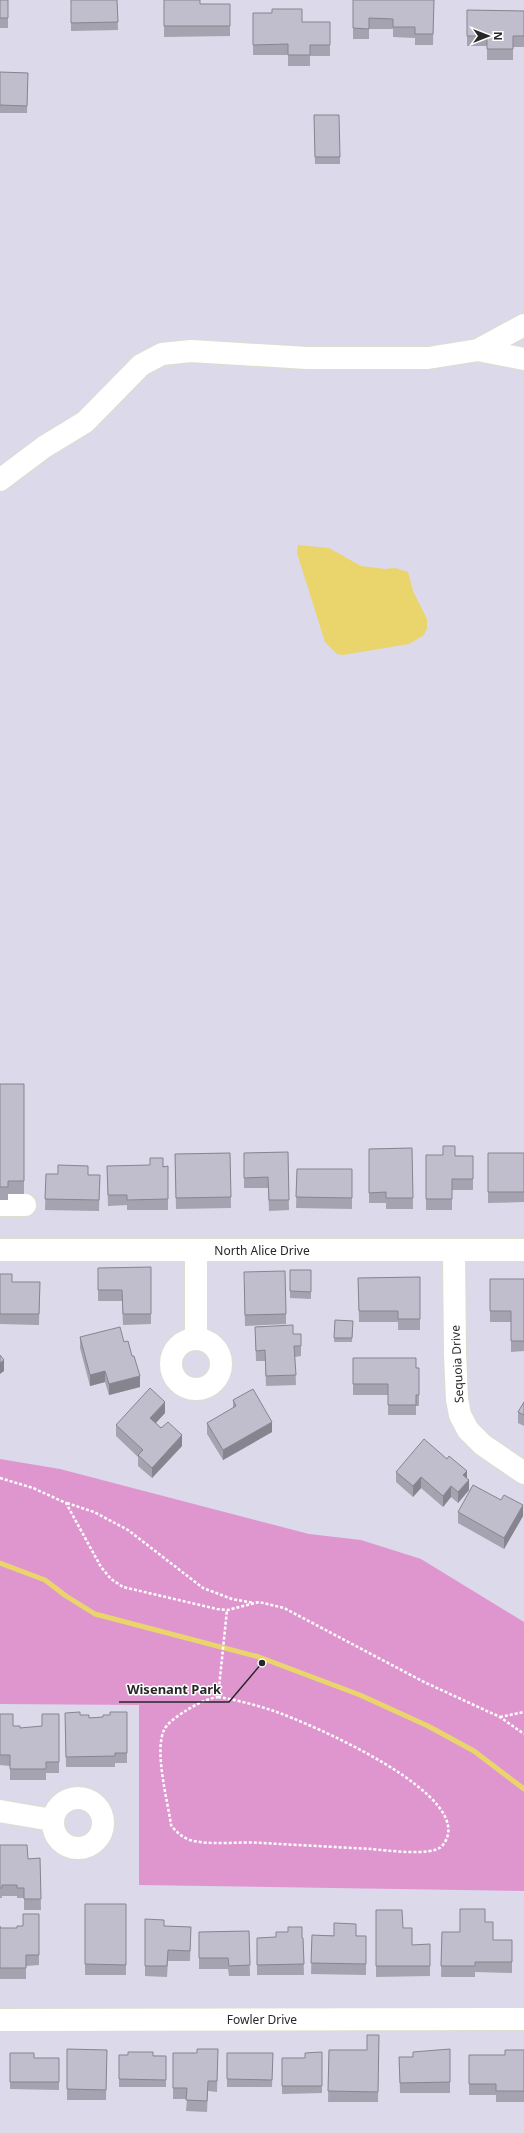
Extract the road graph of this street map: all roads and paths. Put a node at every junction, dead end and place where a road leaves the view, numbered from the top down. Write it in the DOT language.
graph roads {
  1 [pos="524,325"];
  2 [pos="478,350"];
  3 [pos="524,359"];
  4 [pos="0,480"];
  5 [pos="0,1204"];
  6 [pos="25,1204"];
  7 [pos="0,1250"];
  8 [pos="196,1250"];
  9 [pos="454,1250"];
  10 [pos="524,1250"];
  11 [pos="196,1339"];
  12 [pos="524,1473"];
  13 [pos="0,1478"];
  14 [pos="66,1503"];
  15 [pos="256,1603"];
  16 [pos="227,1610"];
  17 [pos="218,1697"];
  18 [pos="524,1712"];
  19 [pos="500,1717"];
  20 [pos="524,1734"];
  21 [pos="0,1811"];
  22 [pos="52,1820"];
  23 [pos="524,2019"];
  24 [pos="0,2020"];
  1 -- 2 [label="street"];
  2 -- 3 [label="street"];
  2 -- 4 [label="street"];
  5 -- 6 [label="street"];
  7 -- 8 [label="street, North Alice Drive"];
  8 -- 9 [label="street, North Alice Drive"];
  8 -- 11 [label="street"];
  9 -- 10 [label="street, North Alice Drive"];
  9 -- 12 [label="street, Sequoia Drive"];
  13 -- 14 [label="path"];
  14 -- 15 [label="path"];
  14 -- 16 [label="path"];
  15 -- 16 [label="path"];
  15 -- 19 [label="path"];
  16 -- 17 [label="path"];
  17 -- 17 [label="path"];
  18 -- 19 [label="path"];
  19 -- 20 [label="path"];
  21 -- 22 [label="street"];
  23 -- 24 [label="street, Fowler Drive"];
}
